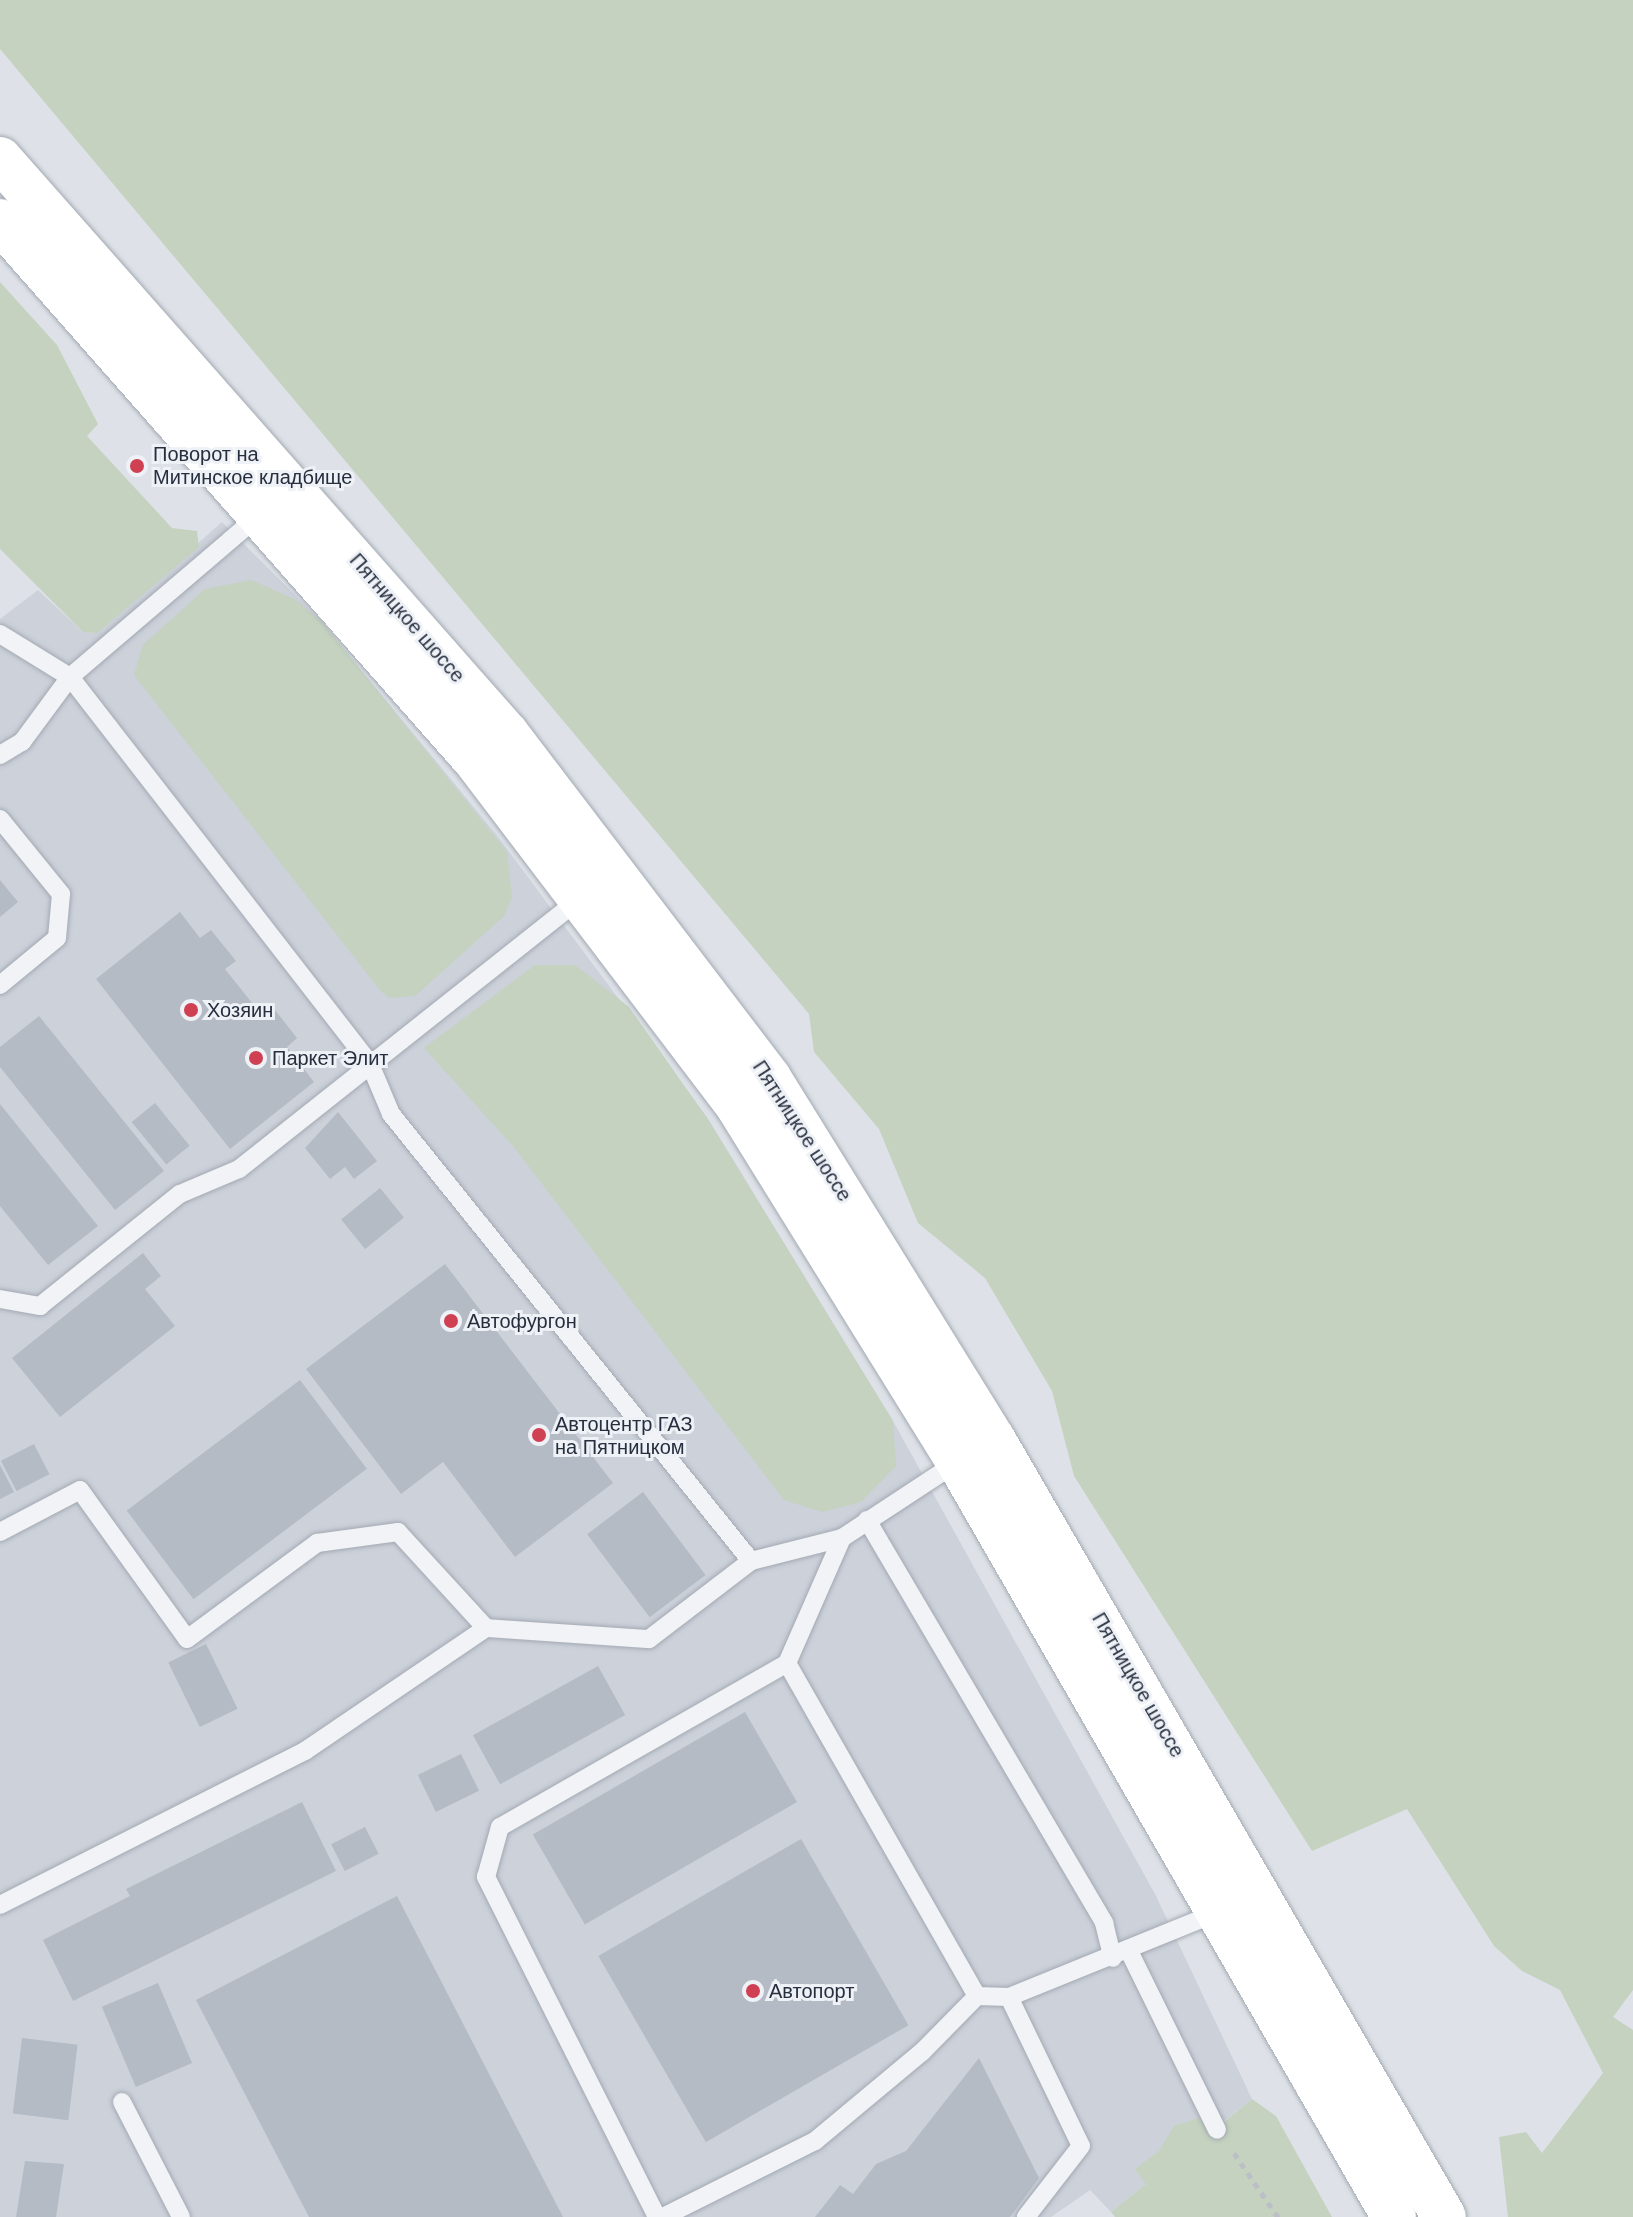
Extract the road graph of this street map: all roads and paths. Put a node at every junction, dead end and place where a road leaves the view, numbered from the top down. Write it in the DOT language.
graph roads {
  1 [pos="0,159"];
  2 [pos="0,221"];
  3 [pos="263,512"];
  4 [pos="0,634"];
  5 [pos="70,677"];
  6 [pos="0,755"];
  7 [pos="0,819"];
  8 [pos="584,895"];
  9 [pos="0,985"];
  10 [pos="370,1064"];
  11 [pos="0,1299"];
  12 [pos="976,1450"];
  13 [pos="867,1520"];
  14 [pos="0,1532"];
  15 [pos="842,1538"];
  16 [pos="751,1561"];
  17 [pos="486,1628"];
  18 [pos="787,1663"];
  19 [pos="0,1905"];
  20 [pos="1222,1910"];
  21 [pos="1121,1954"];
  22 [pos="977,1996"];
  23 [pos="1009,1997"];
  24 [pos="122,2102"];
  25 [pos="1217,2130"];
  26 [pos="181,2217"];
  27 [pos="660,2217"];
  28 [pos="1026,2217"];
  29 [pos="1278,2217"];
  30 [pos="1394,2217"];
  31 [pos="1444,2217"];
  1 -- 12 [label="main road, Пятницкое шоссе"];
  2 -- 3 [label="main road, Пятницкое шоссе"];
  3 -- 5 [label="lane"];
  3 -- 8 [label="main road, Пятницкое шоссе"];
  4 -- 5 [label="lane"];
  5 -- 6 [label="lane"];
  5 -- 10 [label="lane"];
  7 -- 9 [label="lane"];
  8 -- 10 [label="lane"];
  8 -- 12 [label="main road, Пятницкое шоссе"];
  10 -- 11 [label="lane"];
  10 -- 16 [label="lane"];
  12 -- 13 [label="lane"];
  12 -- 20 [label="main road, Пятницкое шоссе"];
  12 -- 31 [label="main road, Пятницкое шоссе"];
  13 -- 15 [label="lane"];
  13 -- 21 [label="lane"];
  14 -- 17 [label="lane"];
  15 -- 16 [label="lane"];
  15 -- 18 [label="lane"];
  16 -- 17 [label="lane"];
  17 -- 19 [label="lane"];
  18 -- 22 [label="lane"];
  18 -- 27 [label="lane"];
  20 -- 21 [label="lane"];
  20 -- 30 [label="main road, Пятницкое шоссе"];
  21 -- 23 [label="lane"];
  21 -- 25 [label="lane"];
  22 -- 23 [label="lane"];
  22 -- 27 [label="lane"];
  23 -- 28 [label="lane"];
  24 -- 26 [label="lane"];
  25 -- 29 [label="path"];
}
